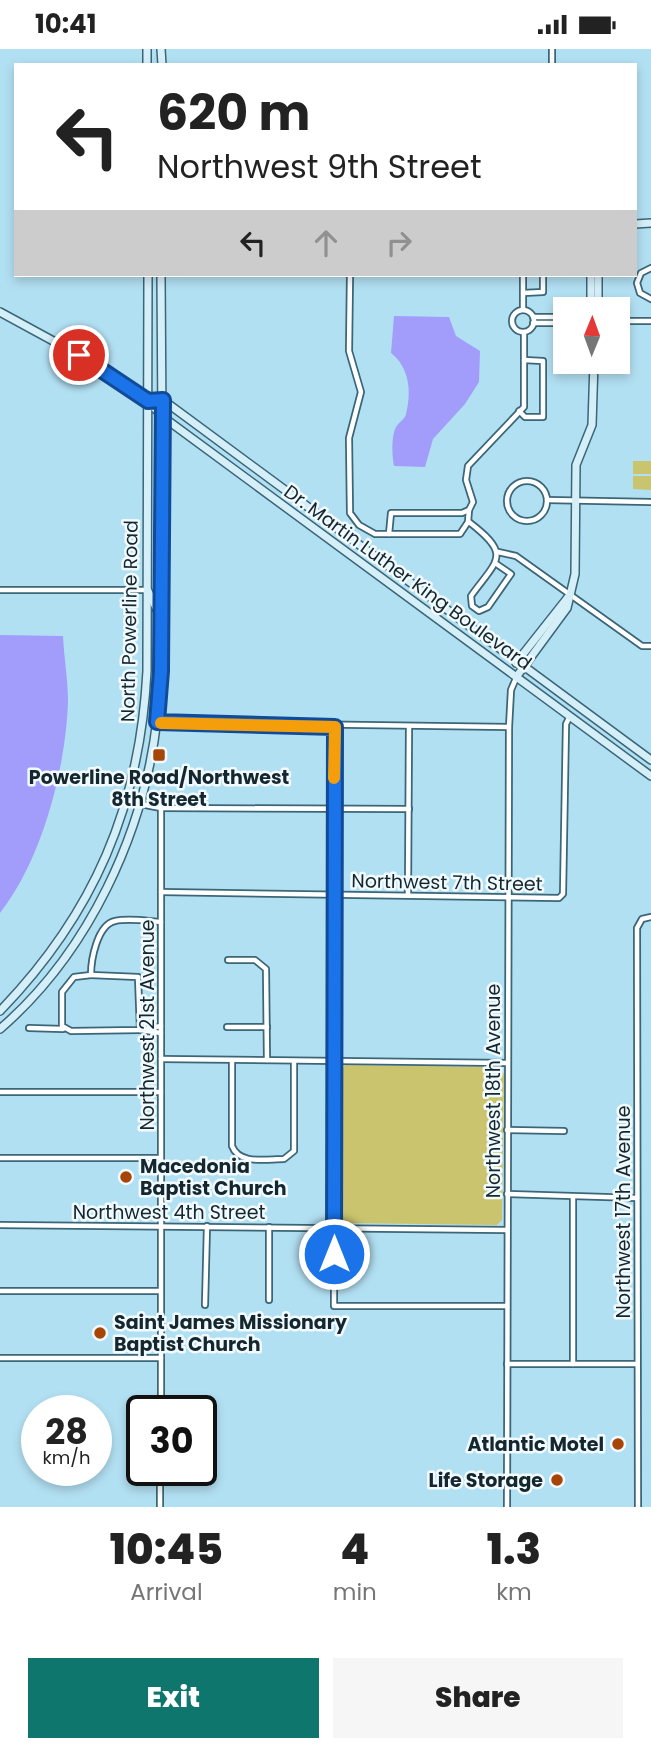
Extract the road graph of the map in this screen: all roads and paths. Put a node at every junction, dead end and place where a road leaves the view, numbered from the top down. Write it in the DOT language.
graph roads {
  1 [pos="651,268"];
  2 [pos="148,277"];
  3 [pos="161,277"];
  4 [pos="350,277"];
  5 [pos="523,277"];
  6 [pos="542,277"];
  7 [pos="591,277"];
  8 [pos="598,277"];
  9 [pos="523,293"];
  10 [pos="591,297"];
  11 [pos="598,297"];
  12 [pos="651,299"];
  13 [pos="523,310"];
  14 [pos="1,315"];
  15 [pos="553,318"];
  16 [pos="533,320"];
  17 [pos="630,321"];
  18 [pos="651,321"];
  19 [pos="553,322"];
  20 [pos="524,332"];
  21 [pos="524,361"];
  22 [pos="594,375"];
  23 [pos="163,400"];
  24 [pos="148,401"];
  25 [pos="519,411"];
  26 [pos="163,417"];
  27 [pos="547,500"];
  28 [pos="576,500"];
  29 [pos="651,502"];
  30 [pos="470,510"];
  31 [pos="468,522"];
  32 [pos="389,534"];
  33 [pos="498,552"];
  34 [pos="495,563"];
  35 [pos="0,590"];
  36 [pos="147,590"];
  37 [pos="570,595"];
  38 [pos="161,621"];
  39 [pos="651,646"];
  40 [pos="519,663"];
  41 [pos="517,677"];
  42 [pos="570,716"];
  43 [pos="157,722"];
  44 [pos="335,727"];
  45 [pos="409,727"];
  46 [pos="509,727"];
  47 [pos="651,760"];
  48 [pos="651,776"];
  49 [pos="132,782"];
  50 [pos="128,798"];
  51 [pos="140,804"];
  52 [pos="161,809"];
  53 [pos="409,809"];
  54 [pos="334,810"];
  55 [pos="135,817"];
  56 [pos="161,892"];
  57 [pos="333,894"];
  58 [pos="408,895"];
  59 [pos="508,897"];
  60 [pos="651,917"];
  61 [pos="161,922"];
  62 [pos="71,924"];
  63 [pos="60,939"];
  64 [pos="73,944"];
  65 [pos="62,959"];
  66 [pos="228,960"];
  67 [pos="90,975"];
  68 [pos="0,1011"];
  69 [pos="161,1026"];
  70 [pos="227,1027"];
  71 [pos="267,1027"];
  72 [pos="29,1028"];
  73 [pos="0,1029"];
  74 [pos="63,1029"];
  75 [pos="140,1030"];
  76 [pos="161,1033"];
  77 [pos="161,1059"];
  78 [pos="232,1060"];
  79 [pos="267,1060"];
  80 [pos="294,1061"];
  81 [pos="334,1061"];
  82 [pos="507,1063"];
  83 [pos="161,1091"];
  84 [pos="0,1092"];
  85 [pos="507,1130"];
  86 [pos="564,1131"];
  87 [pos="0,1158"];
  88 [pos="160,1158"];
  89 [pos="507,1194"];
  90 [pos="573,1197"];
  91 [pos="637,1198"];
  92 [pos="0,1225"];
  93 [pos="160,1225"];
  94 [pos="207,1226"];
  95 [pos="269,1227"];
  96 [pos="334,1227"];
  97 [pos="507,1230"];
  98 [pos="0,1291"];
  99 [pos="160,1291"];
  100 [pos="269,1300"];
  101 [pos="205,1305"];
  102 [pos="508,1306"];
  103 [pos="0,1358"];
  104 [pos="161,1358"];
  105 [pos="507,1364"];
  106 [pos="573,1364"];
  107 [pos="637,1364"];
  108 [pos="160,1395"];
  109 [pos="160,1486"];
  110 [pos="160,1507"];
  111 [pos="507,1507"];
  112 [pos="638,1507"];
  1 -- 12 [label="street"];
  2 -- 24 [label="main road, North Powerline Road"];
  3 -- 23 [label="main road, North Powerline Road"];
  4 -- 32 [label="street"];
  5 -- 9 [label="street"];
  6 -- 9 [label="street"];
  7 -- 10 [label="main road"];
  8 -- 11 [label="main road"];
  9 -- 13 [label="street"];
  13 -- 16 [label="street"];
  13 -- 20 [label="street"];
  14 -- 24 [label="main road, Dr. Martin Luther King Boulevard"];
  15 -- 16 [label="street"];
  16 -- 19 [label="street"];
  16 -- 20 [label="street"];
  17 -- 18 [label="street"];
  20 -- 21 [label="street"];
  21 -- 25 [label="street"];
  21 -- 25 [label="street"];
  22 -- 28 [label="main road"];
  23 -- 24 [label="main road"];
  23 -- 26 [label="main road, North Powerline Road"];
  23 -- 40 [label="main road, Dr. Martin Luther King Boulevard"];
  24 -- 26 [label="main road, Dr. Martin Luther King Boulevard"];
  24 -- 36 [label="main road, North Powerline Road"];
  25 -- 30 [label="street"];
  26 -- 38 [label="main road, North Powerline Road"];
  26 -- 41 [label="main road, Dr. Martin Luther King Boulevard"];
  27 -- 27 [label="street"];
  27 -- 28 [label="street"];
  28 -- 29 [label="street"];
  28 -- 37 [label="main road"];
  30 -- 31 [label="street"];
  30 -- 32 [label="street"];
  31 -- 32 [label="street"];
  31 -- 33 [label="street"];
  33 -- 34 [label="street"];
  33 -- 37 [label="street"];
  34 -- 34 [label="street"];
  35 -- 36 [label="street"];
  36 -- 38 [label="main road"];
  36 -- 49 [label="main road, North Powerline Road"];
  37 -- 39 [label="street"];
  37 -- 40 [label="main road"];
  38 -- 43 [label="main road, North Powerline Road"];
  40 -- 41 [label="main road"];
  40 -- 47 [label="main road, Dr. Martin Luther King Boulevard"];
  41 -- 42 [label="main road, Dr. Martin Luther King Boulevard"];
  41 -- 46 [label="street, Northwest 18th Avenue"];
  42 -- 48 [label="main road, Dr. Martin Luther King Boulevard"];
  42 -- 59 [label="street, Northwest 7th Street"];
  43 -- 44 [label="street"];
  43 -- 51 [label="main road, North Powerline Road"];
  44 -- 45 [label="street"];
  44 -- 54 [label="street"];
  45 -- 46 [label="street"];
  45 -- 53 [label="street"];
  46 -- 59 [label="street, Northwest 18th Avenue"];
  49 -- 50 [label="main road, North Powerline Road"];
  49 -- 51 [label="main road"];
  50 -- 55 [label="main road"];
  50 -- 62 [label="main road, North Powerline Road"];
  51 -- 52 [label="street"];
  51 -- 55 [label="main road, North Powerline Road"];
  52 -- 54 [label="street"];
  52 -- 56 [label="street, Northwest 21st Avenue"];
  53 -- 54 [label="street"];
  53 -- 58 [label="street"];
  54 -- 57 [label="street"];
  55 -- 64 [label="main road, North Powerline Road"];
  56 -- 57 [label="street, Northwest 7th Street"];
  56 -- 61 [label="street, Northwest 21st Avenue"];
  57 -- 58 [label="street, Northwest 7th Street"];
  57 -- 81 [label="street"];
  58 -- 59 [label="street, Northwest 7th Street"];
  59 -- 82 [label="street, Northwest 18th Avenue"];
  60 -- 91 [label="street, Northwest 17th Avenue"];
  61 -- 67 [label="street"];
  61 -- 69 [label="street, Northwest 21st Avenue"];
  62 -- 63 [label="main road, North Powerline Road"];
  62 -- 64 [label="main road"];
  63 -- 65 [label="main road"];
  63 -- 68 [label="main road, North Powerline Road"];
  64 -- 65 [label="main road, North Powerline Road"];
  65 -- 73 [label="main road, North Powerline Road"];
  66 -- 71 [label="street"];
  67 -- 74 [label="street"];
  67 -- 75 [label="street"];
  69 -- 75 [label="street"];
  69 -- 76 [label="street, Northwest 21st Avenue"];
  70 -- 71 [label="street"];
  71 -- 79 [label="street"];
  72 -- 74 [label="street"];
  74 -- 75 [label="street"];
  75 -- 76 [label="street"];
  76 -- 77 [label="street, Northwest 21st Avenue"];
  77 -- 78 [label="street"];
  77 -- 83 [label="street, Northwest 21st Avenue"];
  78 -- 79 [label="street"];
  78 -- 80 [label="street"];
  79 -- 80 [label="street"];
  80 -- 81 [label="street"];
  81 -- 82 [label="street"];
  81 -- 96 [label="street"];
  82 -- 85 [label="street, Northwest 18th Avenue"];
  83 -- 84 [label="street"];
  83 -- 88 [label="street, Northwest 21st Avenue"];
  85 -- 86 [label="street"];
  85 -- 89 [label="street, Northwest 18th Avenue"];
  87 -- 88 [label="street"];
  88 -- 93 [label="street, Northwest 21st Avenue"];
  89 -- 90 [label="street"];
  89 -- 97 [label="street, Northwest 18th Avenue"];
  90 -- 91 [label="street"];
  90 -- 106 [label="street"];
  91 -- 107 [label="street, Northwest 17th Avenue"];
  92 -- 93 [label="street, Northwest 4th Street"];
  93 -- 94 [label="street, Northwest 4th Street"];
  93 -- 99 [label="street, Northwest 21st Avenue"];
  94 -- 95 [label="street, Northwest 4th Street"];
  94 -- 101 [label="street"];
  95 -- 96 [label="street, Northwest 4th Street"];
  95 -- 100 [label="street"];
  96 -- 97 [label="street, Northwest 4th Street"];
  96 -- 102 [label="street"];
  97 -- 102 [label="street, Northwest 18th Avenue"];
  98 -- 99 [label="street"];
  99 -- 104 [label="street, Northwest 21st Avenue"];
  102 -- 105 [label="street, Northwest 18th Avenue"];
  103 -- 104 [label="street"];
  104 -- 108 [label="street, Northwest 21st Avenue"];
  105 -- 106 [label="street"];
  105 -- 111 [label="street, Northwest 18th Avenue"];
  106 -- 107 [label="street"];
  107 -- 112 [label="street, Northwest 17th Avenue"];
  109 -- 110 [label="street"];
}
